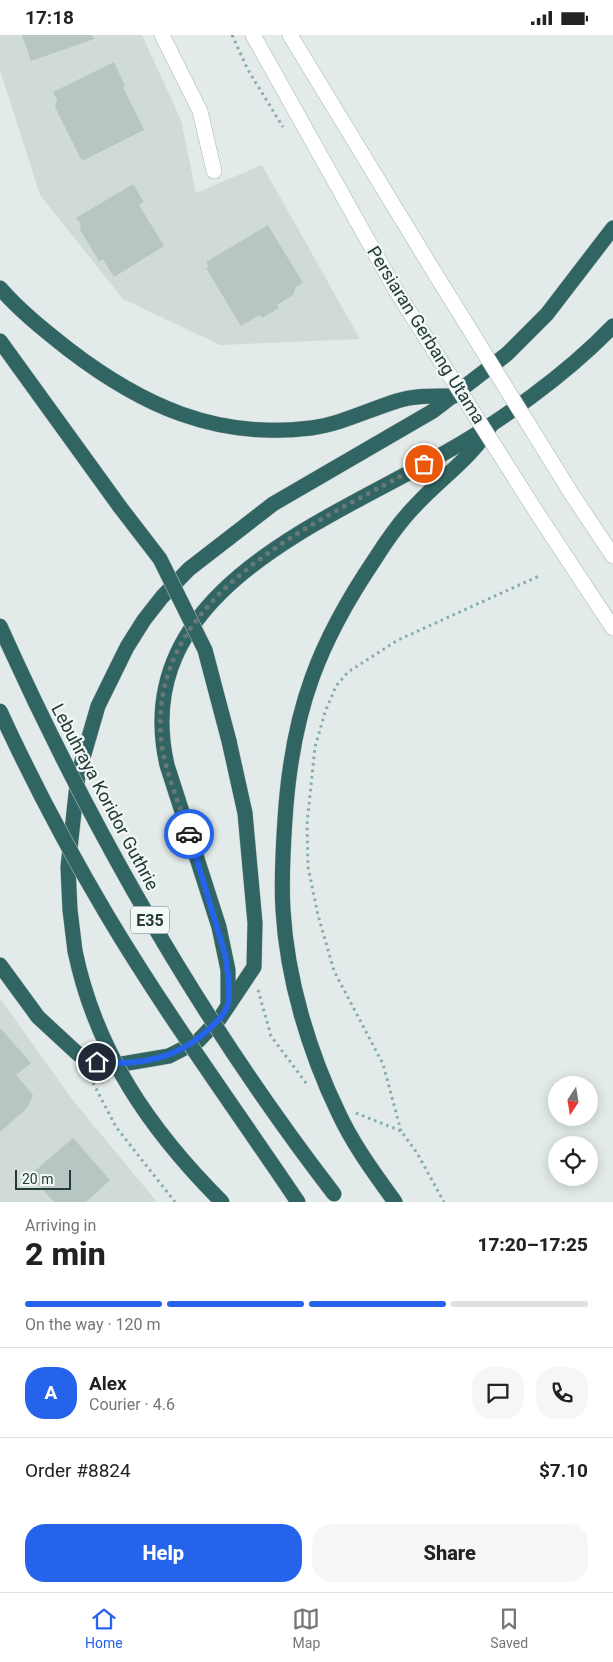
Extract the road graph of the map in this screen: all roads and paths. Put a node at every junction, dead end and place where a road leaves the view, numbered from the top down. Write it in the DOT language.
graph roads {
  1 [pos="162,35"];
  2 [pos="253,35"];
  3 [pos="290,35"];
  4 [pos="214,171"];
  5 [pos="613,228"];
  6 [pos="0,288"];
  7 [pos="613,326"];
  8 [pos="0,341"];
  9 [pos="454,396"];
  10 [pos="492,423"];
  11 [pos="613,556"];
  12 [pos="539,576"];
  13 [pos="0,626"];
  14 [pos="613,628"];
  15 [pos="0,711"];
  16 [pos="0,965"];
  17 [pos="254,967"];
  18 [pos="228,1006"];
  19 [pos="78,1054"];
  20 [pos="312,1091"];
  21 [pos="356,1112"];
  22 [pos="401,1131"];
  23 [pos="337,1198"];
  24 [pos="175,1202"];
  25 [pos="222,1202"];
  26 [pos="298,1202"];
  27 [pos="395,1202"];
  28 [pos="444,1202"];
  1 -- 4 [label="main road"];
  2 -- 14 [label="main road, Persiaran Gerbang Utama, bridge"];
  3 -- 11 [label="main road, bridge"];
  5 -- 9 [label="highway"];
  6 -- 9 [label="highway"];
  7 -- 10 [label="highway"];
  8 -- 17 [label="highway, bridge"];
  9 -- 25 [label="highway, bridge"];
  10 -- 18 [label="highway"];
  10 -- 27 [label="highway"];
  12 -- 22 [label="path"];
  13 -- 23 [label="highway, Lebuhraya Koridor Guthrie / E35, bridge"];
  15 -- 26 [label="highway, E35, bridge"];
  16 -- 19 [label="highway"];
  17 -- 18 [label="highway"];
  17 -- 20 [label="path"];
  18 -- 19 [label="highway"];
  19 -- 24 [label="path"];
  21 -- 22 [label="path"];
  22 -- 28 [label="path"];
}
